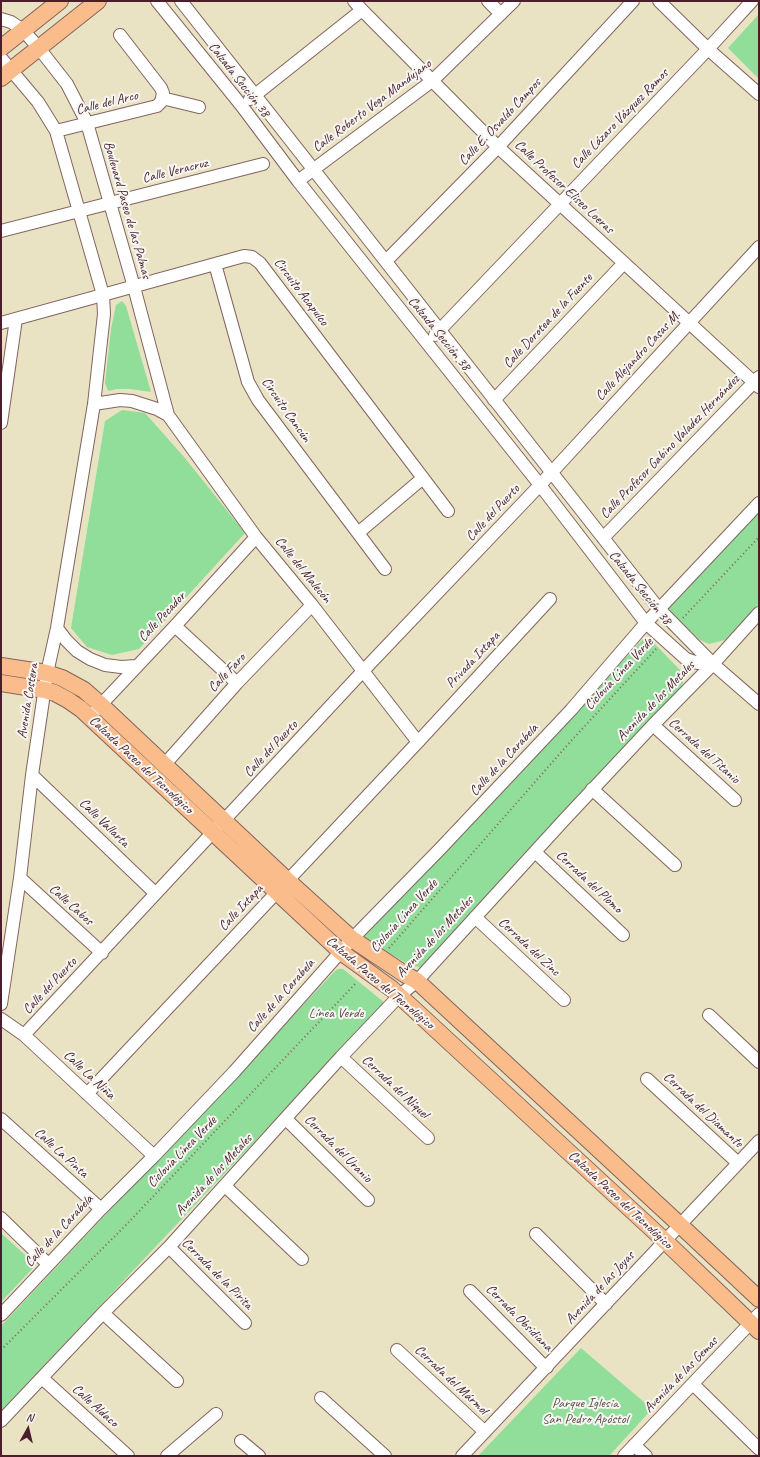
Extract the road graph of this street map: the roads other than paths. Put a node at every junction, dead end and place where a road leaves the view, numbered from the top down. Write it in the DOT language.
graph roads {
  1 [pos="60,1"];
  2 [pos="98,1"];
  3 [pos="157,1"];
  4 [pos="181,1"];
  5 [pos="488,1"];
  6 [pos="514,1"];
  7 [pos="633,1"];
  8 [pos="659,1"];
  9 [pos="752,1"];
  10 [pos="358,6"];
  11 [pos="1,10"];
  12 [pos="502,14"];
  13 [pos="12,24"];
  14 [pos="120,35"];
  15 [pos="1,48"];
  16 [pos="38,48"];
  17 [pos="708,48"];
  18 [pos="1,58"];
  19 [pos="6,74"];
  20 [pos="432,81"];
  21 [pos="759,94"];
  22 [pos="255,95"];
  23 [pos="162,98"];
  24 [pos="240,105"];
  25 [pos="199,107"];
  26 [pos="87,123"];
  27 [pos="56,131"];
  28 [pos="498,147"];
  29 [pos="263,164"];
  30 [pos="313,170"];
  31 [pos="298,181"];
  32 [pos="110,203"];
  33 [pos="560,204"];
  34 [pos="79,211"];
  35 [pos="1,231"];
  36 [pos="759,247"];
  37 [pos="386,261"];
  38 [pos="624,263"];
  39 [pos="215,264"];
  40 [pos="134,287"];
  41 [pos="103,296"];
  42 [pos="16,319"];
  43 [pos="1,323"];
  44 [pos="690,323"];
  45 [pos="440,330"];
  46 [pos="426,342"];
  47 [pos="757,382"];
  48 [pos="494,400"];
  49 [pos="94,404"];
  50 [pos="168,415"];
  51 [pos="1,424"];
  52 [pos="551,472"];
  53 [pos="423,478"];
  54 [pos="540,485"];
  55 [pos="759,503"];
  56 [pos="448,511"];
  57 [pos="358,533"];
  58 [pos="256,537"];
  59 [pos="603,538"];
  60 [pos="385,569"];
  61 [pos="550,599"];
  62 [pos="312,605"];
  63 [pos="659,609"];
  64 [pos="759,614"];
  65 [pos="646,623"];
  66 [pos="175,626"];
  67 [pos="57,628"];
  68 [pos="713,664"];
  69 [pos="1,666"];
  70 [pos="136,666"];
  71 [pos="363,671"];
  72 [pos="47,673"];
  73 [pos="1,683"];
  74 [pos="237,683"];
  75 [pos="45,690"];
  76 [pos="101,704"];
  77 [pos="759,704"];
  78 [pos="89,716"];
  79 [pos="653,725"];
  80 [pos="418,742"];
  81 [pos="165,764"];
  82 [pos="32,775"];
  83 [pos="592,789"];
  84 [pos="735,800"];
  85 [pos="225,821"];
  86 [pos="214,832"];
  87 [pos="535,852"];
  88 [pos="675,865"];
  89 [pos="20,878"];
  90 [pos="287,880"];
  91 [pos="277,892"];
  92 [pos="155,893"];
  93 [pos="474,917"];
  94 [pos="623,935"];
  95 [pos="352,939"];
  96 [pos="341,952"];
  97 [pos="102,953"];
  98 [pos="417,981"];
  99 [pos="399,996"];
  100 [pos="564,1000"];
  101 [pos="1,1004"];
  102 [pos="709,1015"];
  103 [pos="1,1019"];
  104 [pos="24,1034"];
  105 [pos="341,1057"];
  106 [pos="759,1062"];
  107 [pos="647,1080"];
  108 [pos="87,1094"];
  109 [pos="549,1103"];
  110 [pos="1,1119"];
  111 [pos="286,1119"];
  112 [pos="533,1120"];
  113 [pos="428,1138"];
  114 [pos="759,1141"];
  115 [pos="154,1156"];
  116 [pos="738,1164"];
  117 [pos="225,1186"];
  118 [pos="368,1200"];
  119 [pos="101,1209"];
  120 [pos="1,1218"];
  121 [pos="680,1225"];
  122 [pos="536,1234"];
  123 [pos="665,1241"];
  124 [pos="169,1247"];
  125 [pos="302,1259"];
  126 [pos="48,1264"];
  127 [pos="470,1291"];
  128 [pos="759,1299"];
  129 [pos="606,1304"];
  130 [pos="103,1313"];
  131 [pos="1,1315"];
  132 [pos="245,1323"];
  133 [pos="756,1323"];
  134 [pos="397,1350"];
  135 [pos="547,1367"];
  136 [pos="42,1378"];
  137 [pos="177,1381"];
  138 [pos="693,1384"];
  139 [pos="321,1398"];
  140 [pos="216,1414"];
  141 [pos="1,1421"];
  142 [pos="486,1432"];
  143 [pos="241,1441"];
  144 [pos="634,1445"];
  145 [pos="759,1449"];
  146 [pos="128,1456"];
  147 [pos="167,1456"];
  148 [pos="259,1456"];
  149 [pos="385,1456"];
  150 [pos="462,1456"];
  151 [pos="624,1456"];
  152 [pos="646,1456"];
  1 -- 13 [label="main road"];
  2 -- 16 [label="main road"];
  3 -- 24 [label="street, Calzada Sección 38"];
  4 -- 22 [label="street, Calzada Sección 38"];
  5 -- 12 [label="street"];
  6 -- 12 [label="street, Calle Roberto Vega Mandujano"];
  7 -- 28 [label="street, Calle E. Osvaldo Campos"];
  8 -- 17 [label="street"];
  9 -- 17 [label="street, Calle Lázaro Vázquez Ramos"];
  10 -- 20 [label="street, Calle Profesor Eliseo Loeras"];
  10 -- 22 [label="street"];
  11 -- 13 [label="street, Boulevard Paseo de las Palmas"];
  12 -- 20 [label="street, Calle Roberto Vega Mandujano"];
  13 -- 15 [label="main road"];
  13 -- 16 [label="street, Boulevard Paseo de las Palmas"];
  14 -- 23 [label="street, Calle del Arco"];
  16 -- 19 [label="main road"];
  16 -- 26 [label="street, Boulevard Paseo de las Palmas"];
  17 -- 21 [label="street"];
  17 -- 33 [label="street, Calle Lázaro Vázquez Ramos"];
  18 -- 19 [label="street"];
  19 -- 27 [label="street"];
  20 -- 28 [label="street, Calle Profesor Eliseo Loeras"];
  20 -- 30 [label="street, Calle Roberto Vega Mandujano"];
  22 -- 24 [label="street"];
  22 -- 30 [label="street, Calzada Sección 38"];
  23 -- 25 [label="street"];
  23 -- 26 [label="street, Calle del Arco"];
  24 -- 31 [label="street, Calzada Sección 38"];
  26 -- 27 [label="street, Calle del Arco"];
  26 -- 32 [label="street, Boulevard Paseo de las Palmas"];
  27 -- 34 [label="street"];
  28 -- 33 [label="street, Calle Profesor Eliseo Loeras"];
  28 -- 37 [label="street, Calle E. Osvaldo Campos"];
  29 -- 32 [label="street, Calle Veracruz"];
  30 -- 31 [label="street, Calle Roberto Vega Mandujano"];
  30 -- 37 [label="street, Calzada Sección 38"];
  31 -- 46 [label="street, Calzada Sección 38"];
  32 -- 34 [label="street, Calle Veracruz"];
  32 -- 40 [label="street, Boulevard Paseo de las Palmas"];
  33 -- 38 [label="street, Calle Profesor Eliseo Loeras"];
  33 -- 45 [label="street, Calle Lázaro Vázquez Ramos"];
  34 -- 35 [label="street, Calle Veracruz"];
  34 -- 41 [label="street"];
  36 -- 44 [label="street, Calle Alejandro Casas M."];
  37 -- 45 [label="street, Calzada Sección 38"];
  38 -- 44 [label="street, Calle Profesor Eliseo Loeras"];
  38 -- 48 [label="street, Calle Dorotea de la Fuente"];
  39 -- 40 [label="street, Circuito Acapulco"];
  39 -- 53 [label="street, Circuito Acapulco"];
  39 -- 57 [label="street, Circuito Cancún"];
  40 -- 41 [label="street, Circuito Acapulco"];
  40 -- 50 [label="street, Boulevard Paseo de las Palmas"];
  41 -- 42 [label="street, Circuito Acapulco"];
  41 -- 49 [label="street"];
  42 -- 43 [label="street, Circuito Acapulco"];
  42 -- 51 [label="street"];
  44 -- 47 [label="street, Calle Profesor Eliseo Loeras"];
  44 -- 52 [label="street, Calle Alejandro Casas M."];
  45 -- 46 [label="street, Calle Lázaro Vázquez Ramos"];
  45 -- 48 [label="street, Calzada Sección 38"];
  46 -- 54 [label="street, Calzada Sección 38"];
  47 -- 59 [label="street, Calle Profesor Gabino Valadez Hernández"];
  48 -- 52 [label="street, Calzada Sección 38"];
  49 -- 50 [label="street"];
  49 -- 67 [label="street, Avenida Costera"];
  50 -- 58 [label="street, Calle del Malecón"];
  52 -- 54 [label="street, Calle Alejandro Casas M."];
  52 -- 59 [label="street, Calzada Sección 38"];
  53 -- 56 [label="street, Circuito Acapulco"];
  53 -- 57 [label="street"];
  54 -- 65 [label="street, Calzada Sección 38"];
  54 -- 71 [label="street, Calle del Puerto"];
  55 -- 63 [label="street, Calle de la Carabela"];
  57 -- 60 [label="street, Circuito Cancún"];
  58 -- 62 [label="street, Calle del Malecón"];
  58 -- 66 [label="street, Calle Pecador"];
  59 -- 63 [label="street, Calzada Sección 38"];
  61 -- 80 [label="street, Privada Ixtapa"];
  62 -- 71 [label="street, Calle del Malecón"];
  62 -- 74 [label="street, Calle Faro"];
  63 -- 65 [label="street, Calle de la Carabela"];
  63 -- 68 [label="street, Calzada Sección 38"];
  64 -- 68 [label="street, Avenida de los Metales"];
  65 -- 68 [label="street, Calzada Sección 38"];
  65 -- 95 [label="street, Calle de la Carabela"];
  66 -- 70 [label="street, Calle Pecador"];
  66 -- 74 [label="street"];
  67 -- 70 [label="street"];
  67 -- 72 [label="street, Avenida Costera"];
  68 -- 77 [label="street, Calzada Sección 38"];
  68 -- 79 [label="street, Avenida de los Metales"];
  69 -- 72 [label="main road, Calzada Paseo del Tecnológico"];
  70 -- 76 [label="street, Calle Pecador"];
  71 -- 80 [label="street, Calle del Malecón"];
  71 -- 85 [label="street, Calle del Puerto"];
  72 -- 75 [label="street, Avenida Costera"];
  72 -- 76 [label="main road, Calzada Paseo del Tecnológico"];
  73 -- 75 [label="main road, Calzada Paseo del Tecnológico"];
  74 -- 81 [label="street, Calle Faro"];
  75 -- 78 [label="main road, Calzada Paseo del Tecnológico"];
  75 -- 82 [label="street, Avenida Costera"];
  76 -- 78 [label="street, Calle Pecador"];
  76 -- 81 [label="main road, Calzada Paseo del Tecnológico"];
  78 -- 86 [label="main road, Calzada Paseo del Tecnológico"];
  79 -- 83 [label="street, Avenida de los Metales"];
  79 -- 84 [label="street, Cerrada del Titanio"];
  80 -- 90 [label="street, Calle Ixtapa"];
  81 -- 85 [label="main road, Calzada Paseo del Tecnológico"];
  82 -- 89 [label="street, Avenida Costera"];
  82 -- 92 [label="street, Calle Vallarta"];
  83 -- 87 [label="street, Avenida de los Metales"];
  83 -- 88 [label="street"];
  85 -- 86 [label="street, Calle del Puerto"];
  85 -- 90 [label="main road, Calzada Paseo del Tecnológico"];
  86 -- 91 [label="main road, Calzada Paseo del Tecnológico"];
  86 -- 92 [label="street, Calle del Puerto"];
  87 -- 93 [label="street, Avenida de los Metales"];
  87 -- 94 [label="street, Cerrada del Plomo"];
  89 -- 97 [label="street, Calle Cabos"];
  89 -- 101 [label="street, Avenida Costera"];
  90 -- 91 [label="street, Calle Ixtapa"];
  90 -- 95 [label="main road, Calzada Paseo del Tecnológico"];
  91 -- 96 [label="main road, Calzada Paseo del Tecnológico"];
  91 -- 108 [label="street, Calle Ixtapa"];
  92 -- 97 [label="street, Calle del Puerto"];
  93 -- 98 [label="street, Avenida de los Metales"];
  93 -- 100 [label="street, Cerrada del Zinc"];
  95 -- 96 [label="street, Calle de la Carabela"];
  95 -- 98 [label="main road, Calzada Paseo del Tecnológico"];
  96 -- 99 [label="main road, Calzada Paseo del Tecnológico"];
  96 -- 115 [label="street, Calle de la Carabela"];
  97 -- 104 [label="street, Calle del Puerto"];
  98 -- 99 [label="street, Avenida de los Metales"];
  98 -- 109 [label="main road, Calzada Paseo del Tecnológico"];
  99 -- 105 [label="street, Avenida de los Metales"];
  99 -- 112 [label="main road, Calzada Paseo del Tecnológico"];
  102 -- 106 [label="street"];
  103 -- 104 [label="street, Calle La Niña"];
  104 -- 108 [label="street, Calle La Niña"];
  105 -- 111 [label="street, Avenida de los Metales"];
  105 -- 113 [label="street, Cerrada del Níquel"];
  107 -- 116 [label="street, Cerrada del Diamante"];
  108 -- 115 [label="street, Calle La Niña"];
  109 -- 112 [label="main road"];
  109 -- 121 [label="main road, Calzada Paseo del Tecnológico"];
  110 -- 119 [label="street, Calle La Pinta"];
  111 -- 117 [label="street, Avenida de los Metales"];
  111 -- 118 [label="street, Cerrada del Uranio"];
  112 -- 123 [label="main road, Calzada Paseo del Tecnológico"];
  114 -- 116 [label="street, Avenida de las Joyas"];
  115 -- 119 [label="street, Calle de la Carabela"];
  116 -- 121 [label="street, Avenida de las Joyas"];
  117 -- 124 [label="street, Avenida de los Metales"];
  117 -- 125 [label="street"];
  119 -- 126 [label="street, Calle de la Carabela"];
  120 -- 126 [label="street"];
  121 -- 123 [label="street, Avenida de las Joyas"];
  121 -- 128 [label="main road, Calzada Paseo del Tecnológico"];
  122 -- 129 [label="street"];
  123 -- 129 [label="street, Avenida de las Joyas"];
  123 -- 133 [label="main road, Calzada Paseo del Tecnológico"];
  124 -- 130 [label="street, Avenida de los Metales"];
  124 -- 132 [label="street, Cerrada de la Pirita"];
  126 -- 131 [label="street, Calle de la Carabela"];
  127 -- 135 [label="street, Cerrada Obsidiana"];
  129 -- 135 [label="street, Avenida de las Joyas"];
  130 -- 136 [label="street, Avenida de los Metales"];
  130 -- 137 [label="street"];
  133 -- 138 [label="street, Avenida de las Gemas"];
  134 -- 142 [label="street, Cerrada del Mármol"];
  135 -- 142 [label="street, Avenida de las Joyas"];
  136 -- 141 [label="street, Avenida de los Metales"];
  136 -- 146 [label="street, Calle Aldaco"];
  138 -- 144 [label="street, Avenida de las Gemas"];
  138 -- 145 [label="street"];
  139 -- 149 [label="street"];
  140 -- 147 [label="street"];
  142 -- 150 [label="street, Avenida de las Joyas"];
  143 -- 148 [label="street"];
  144 -- 151 [label="street, Avenida de las Gemas"];
  144 -- 152 [label="street"];
}
